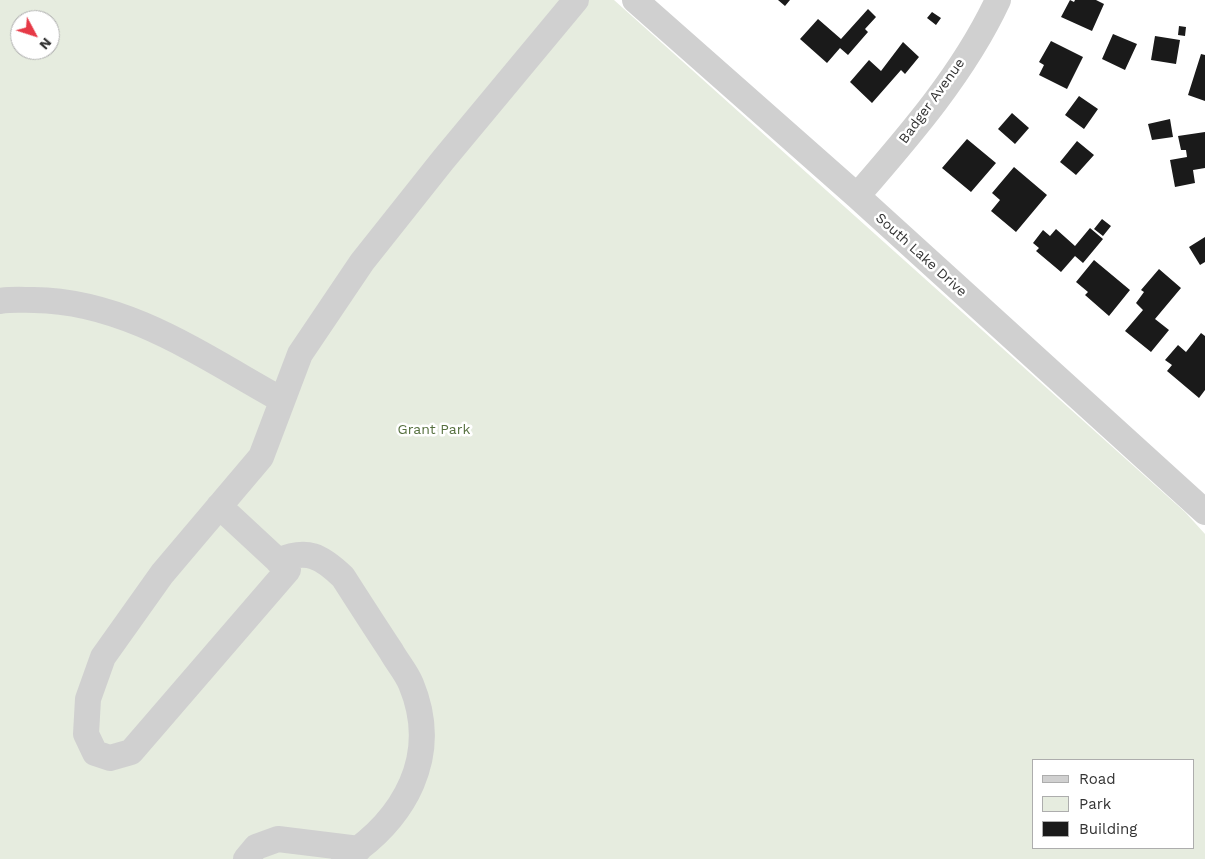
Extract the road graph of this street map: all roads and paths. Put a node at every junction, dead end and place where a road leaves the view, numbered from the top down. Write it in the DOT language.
graph roads {
  1 [pos="576,0"];
  2 [pos="635,0"];
  3 [pos="998,0"];
  4 [pos="856,196"];
  5 [pos="0,300"];
  6 [pos="282,400"];
  7 [pos="219,506"];
  8 [pos="1205,512"];
  9 [pos="278,561"];
  10 [pos="351,854"];
  11 [pos="246,859"];
  1 -- 6 [label="street"];
  2 -- 4 [label="street, South Lake Drive"];
  3 -- 4 [label="street, Badger Avenue"];
  4 -- 8 [label="street, South Lake Drive"];
  5 -- 6 [label="street"];
  6 -- 7 [label="street"];
  7 -- 9 [label="street"];
  7 -- 9 [label="street"];
  9 -- 10 [label="street"];
  10 -- 11 [label="street"];
}
